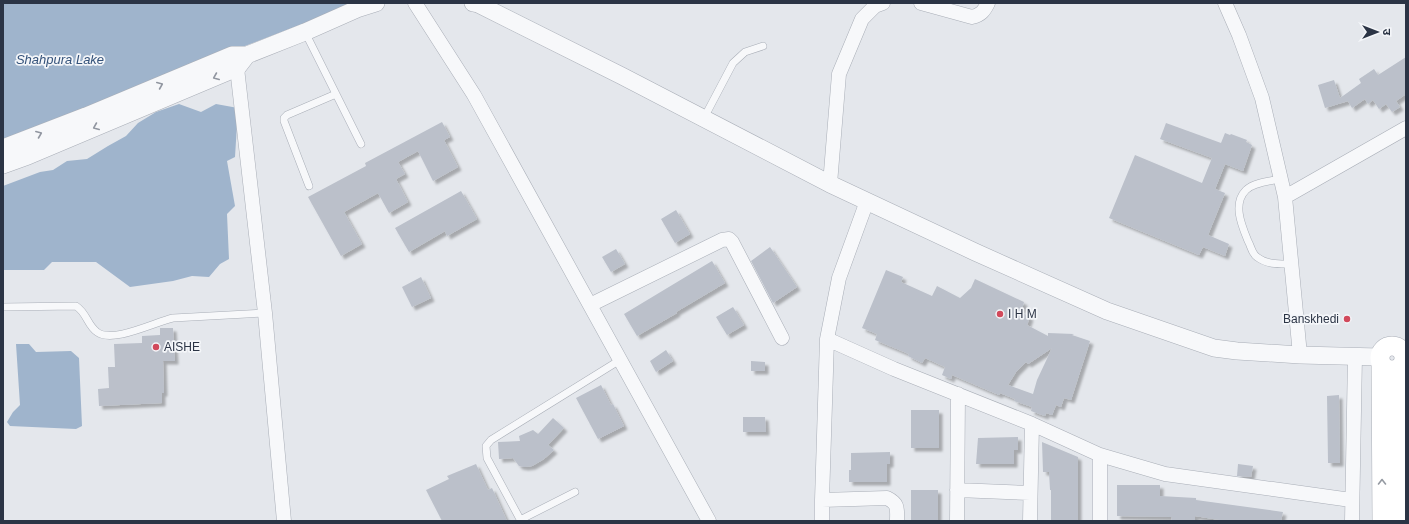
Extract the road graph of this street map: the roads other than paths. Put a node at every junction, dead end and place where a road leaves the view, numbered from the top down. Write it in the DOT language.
graph roads {
  1 [pos="376,3"];
  2 [pos="415,3"];
  3 [pos="473,3"];
  4 [pos="882,3"];
  5 [pos="921,3"];
  6 [pos="988,3"];
  7 [pos="1225,3"];
  8 [pos="305,32"];
  9 [pos="763,46"];
  10 [pos="238,59"];
  11 [pos="336,94"];
  12 [pos="704,118"];
  13 [pos="1406,128"];
  14 [pos="361,144"];
  15 [pos="3,148"];
  16 [pos="3,165"];
  17 [pos="1281,179"];
  18 [pos="830,184"];
  19 [pos="309,186"];
  20 [pos="1285,197"];
  21 [pos="867,201"];
  22 [pos="1292,264"];
  23 [pos="590,305"];
  24 [pos="3,307"];
  25 [pos="265,313"];
  26 [pos="782,338"];
  27 [pos="828,339"];
  28 [pos="1300,355"];
  29 [pos="1355,356"];
  30 [pos="1396,358"];
  31 [pos="620,360"];
  32 [pos="958,394"];
  33 [pos="1032,424"];
  34 [pos="1100,455"];
  35 [pos="957,490"];
  36 [pos="575,492"];
  37 [pos="1030,493"];
  38 [pos="822,500"];
  39 [pos="1351,500"];
  40 [pos="284,521"];
  41 [pos="521,521"];
  42 [pos="709,521"];
  43 [pos="822,521"];
  44 [pos="897,521"];
  45 [pos="957,521"];
  46 [pos="1030,521"];
  47 [pos="1100,521"];
  48 [pos="1352,521"];
  49 [pos="1382,521"];
  50 [pos="1400,521"];
  1 -- 8 [label="street"];
  2 -- 23 [label="street"];
  3 -- 12 [label="street"];
  4 -- 18 [label="street"];
  5 -- 6 [label="street"];
  7 -- 17 [label="street"];
  8 -- 10 [label="street"];
  8 -- 11 [label="lane"];
  9 -- 12 [label="lane"];
  15 -- 10 [label="street, one-way"];
  10 -- 16 [label="street, one-way"];
  10 -- 25 [label="street"];
  11 -- 14 [label="lane"];
  11 -- 19 [label="lane"];
  12 -- 18 [label="street"];
  13 -- 20 [label="street"];
  17 -- 20 [label="street"];
  17 -- 22 [label="lane"];
  18 -- 21 [label="street"];
  20 -- 22 [label="street"];
  21 -- 27 [label="street"];
  21 -- 28 [label="street"];
  22 -- 28 [label="street"];
  23 -- 26 [label="street"];
  23 -- 31 [label="street"];
  24 -- 25 [label="lane"];
  25 -- 40 [label="street"];
  27 -- 32 [label="street"];
  27 -- 38 [label="street"];
  28 -- 29 [label="street"];
  29 -- 30 [label="street"];
  29 -- 39 [label="street"];
  49 -- 30 [label="main road, one-way"];
  30 -- 50 [label="main road"];
  31 -- 41 [label="lane"];
  31 -- 42 [label="street"];
  32 -- 33 [label="street"];
  32 -- 35 [label="street"];
  33 -- 34 [label="street"];
  33 -- 37 [label="street"];
  34 -- 39 [label="street"];
  34 -- 47 [label="street"];
  35 -- 37 [label="street"];
  35 -- 45 [label="street"];
  36 -- 41 [label="lane"];
  37 -- 46 [label="street"];
  38 -- 43 [label="street"];
  38 -- 44 [label="street"];
  39 -- 48 [label="street"];
}
